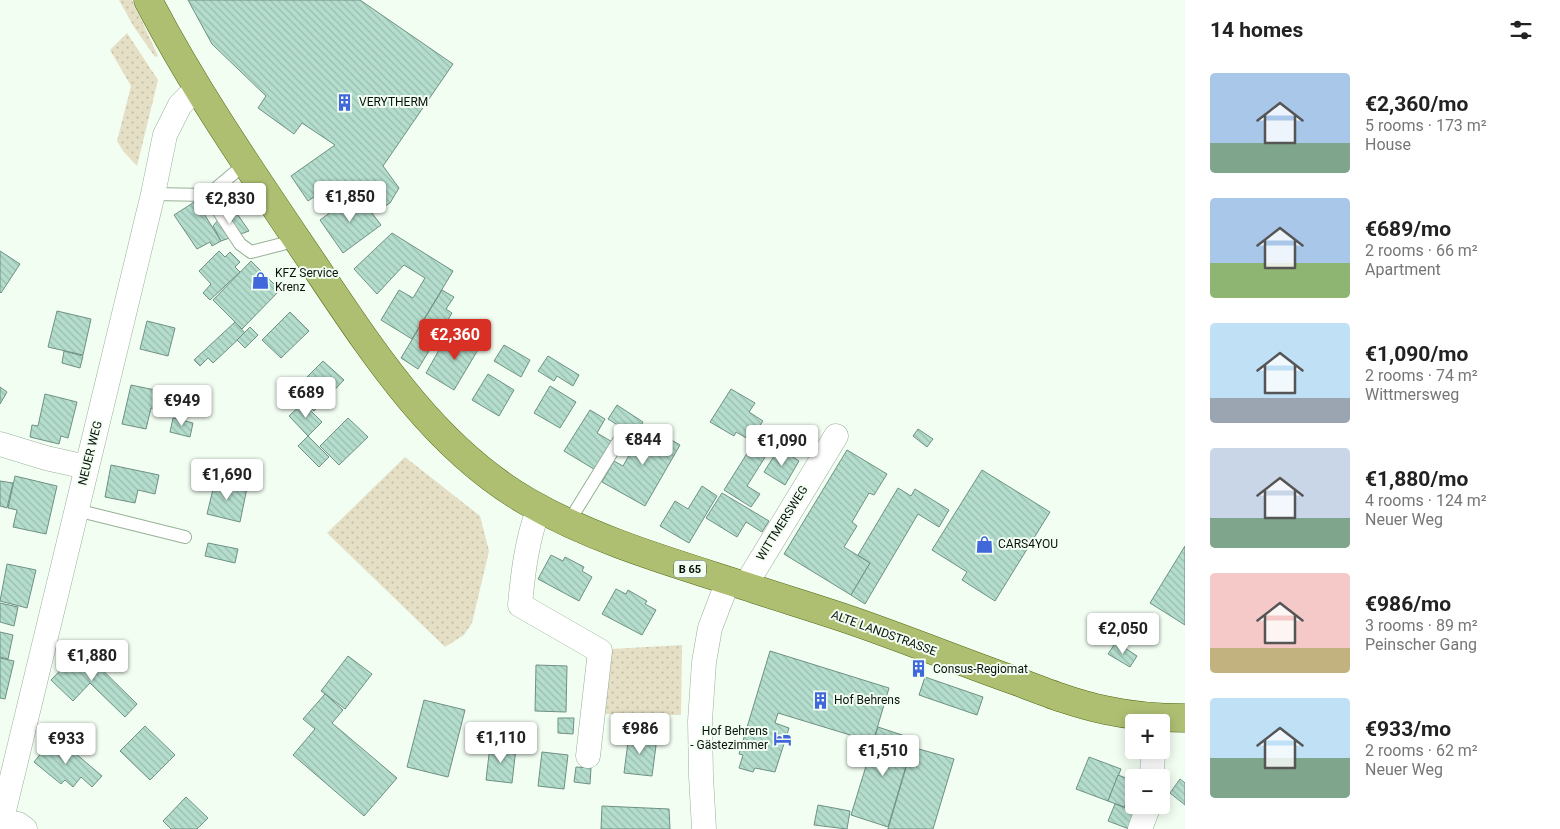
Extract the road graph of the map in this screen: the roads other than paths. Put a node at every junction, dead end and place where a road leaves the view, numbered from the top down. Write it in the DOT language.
graph roads {
  1 [pos="148,0"];
  2 [pos="197,88"];
  3 [pos="246,162"];
  4 [pos="152,194"];
  5 [pos="208,195"];
  6 [pos="298,240"];
  7 [pos="836,436"];
  8 [pos="620,439"];
  9 [pos="0,444"];
  10 [pos="86,467"];
  11 [pos="539,508"];
  12 [pos="76,510"];
  13 [pos="568,522"];
  14 [pos="185,537"];
  15 [pos="736,583"];
  16 [pos="1125,714"];
  17 [pos="1185,718"];
  18 [pos="1170,719"];
  19 [pos="588,756"];
  20 [pos="1146,814"];
  21 [pos="1,823"];
  22 [pos="25,829"];
  23 [pos="704,829"];
  24 [pos="1140,829"];
  1 -- 2 [label="main road, B 65"];
  2 -- 3 [label="main road, B 65"];
  2 -- 4 [label="street, NEUER WEG"];
  3 -- 5 [label="lane"];
  3 -- 6 [label="main road, B 65"];
  4 -- 5 [label="lane"];
  4 -- 10 [label="street, NEUER WEG"];
  5 -- 6 [label="lane"];
  6 -- 11 [label="main road, B 65"];
  7 -- 15 [label="street, WITTMERSWEG"];
  8 -- 13 [label="lane"];
  9 -- 10 [label="street"];
  10 -- 12 [label="street, NEUER WEG"];
  11 -- 13 [label="main road, B 65"];
  11 -- 19 [label="street"];
  12 -- 14 [label="lane"];
  12 -- 21 [label="street, NEUER WEG"];
  13 -- 15 [label="main road, B 65"];
  15 -- 16 [label="main road, ALTE LANDSTRASSE / B 65"];
  15 -- 23 [label="street, WITTMERSWEG"];
  17 -- 18 [label="main road, ALTE LANDSTRASSE / B 65"];
  20 -- 24 [label="street"];
  21 -- 22 [label="street"];
}
